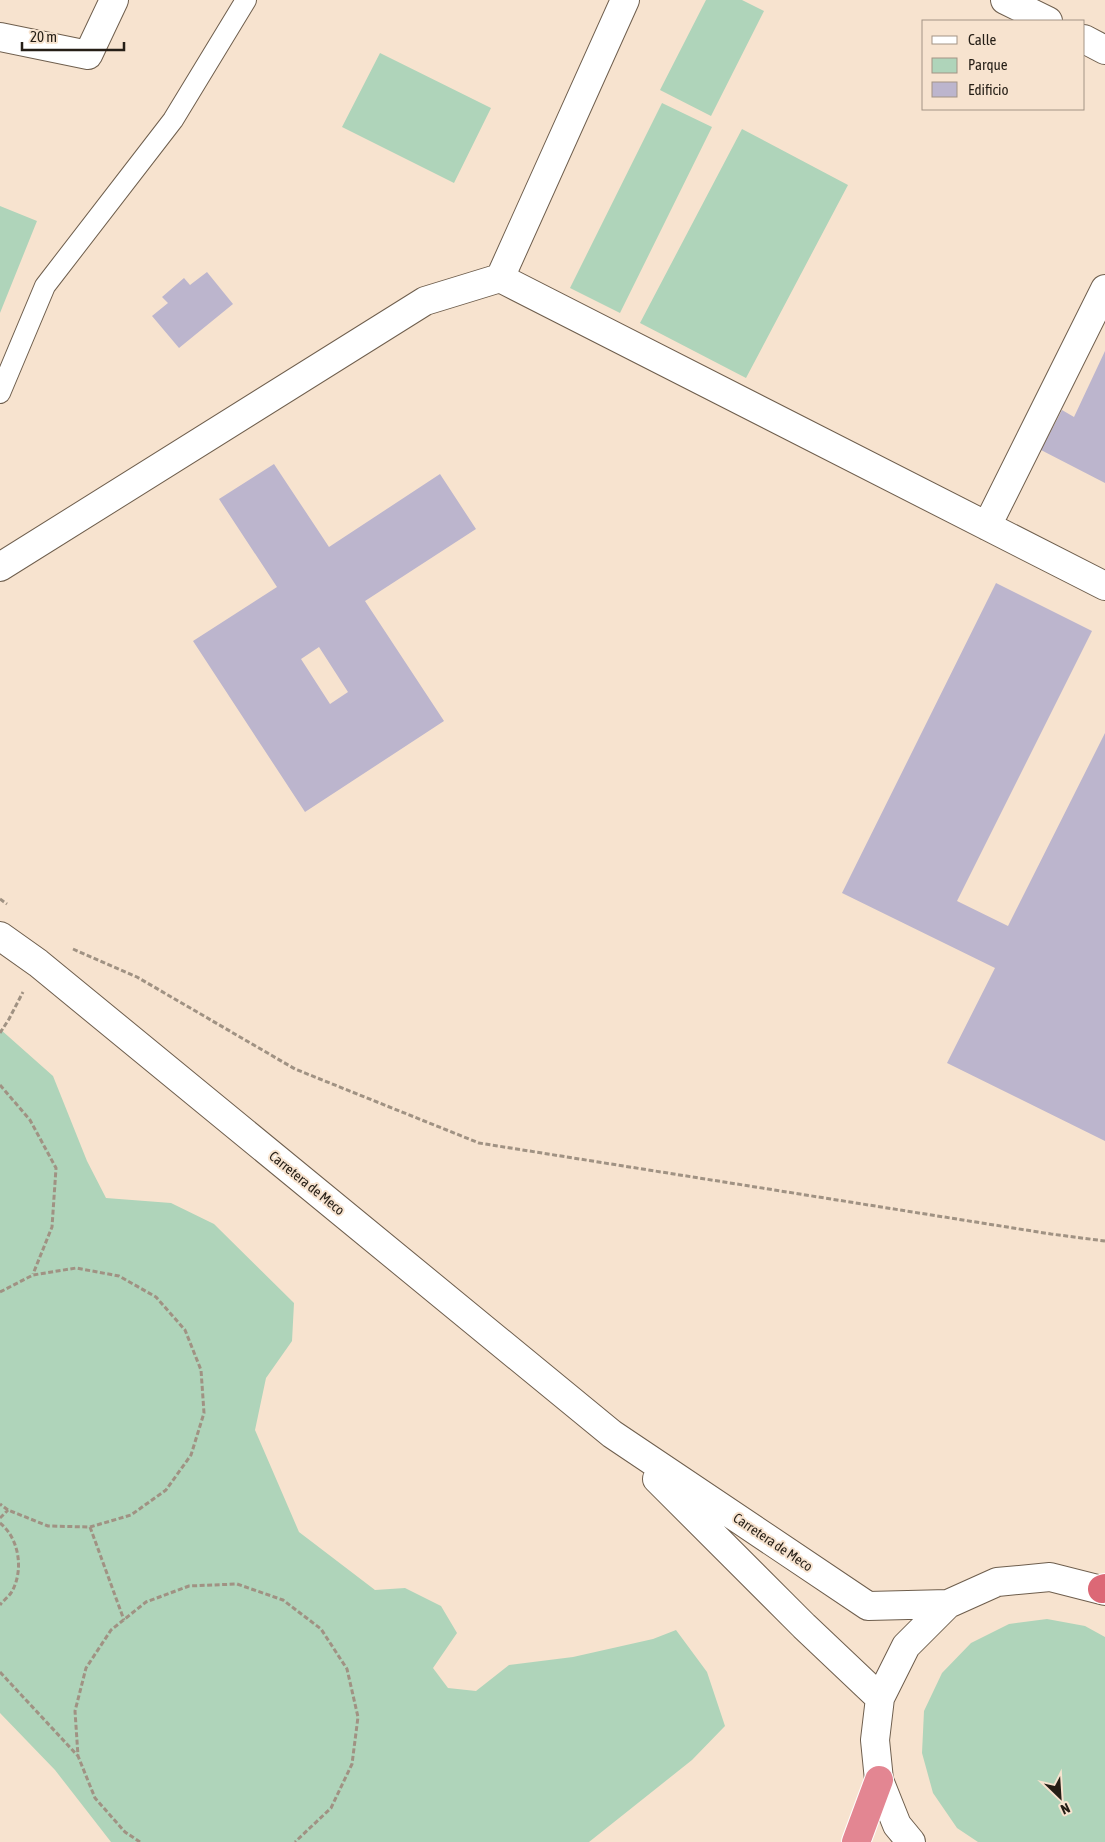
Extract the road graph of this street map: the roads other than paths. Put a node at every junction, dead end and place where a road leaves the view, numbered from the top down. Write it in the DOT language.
graph roads {
  1 [pos="114,0"];
  2 [pos="246,0"];
  3 [pos="625,0"];
  4 [pos="1004,0"];
  5 [pos="1046,20"];
  6 [pos="0,37"];
  7 [pos="1085,40"];
  8 [pos="1105,50"];
  9 [pos="500,278"];
  10 [pos="1105,289"];
  11 [pos="0,394"];
  12 [pos="987,526"];
  13 [pos="0,567"];
  14 [pos="1105,586"];
  15 [pos="0,936"];
  16 [pos="612,1434"];
  17 [pos="1104,1589"];
  18 [pos="948,1604"];
  19 [pos="880,1698"];
  20 [pos="879,1780"];
  21 [pos="856,1842"];
  22 [pos="911,1842"];
  1 -- 6 [label="street"];
  2 -- 11 [label="lane"];
  3 -- 9 [label="street"];
  4 -- 5 [label="street"];
  7 -- 8 [label="street"];
  9 -- 12 [label="street"];
  9 -- 13 [label="street"];
  10 -- 12 [label="street"];
  12 -- 14 [label="street"];
  15 -- 16 [label="street, Carretera de Meco"];
  16 -- 18 [label="street, Carretera de Meco"];
  16 -- 19 [label="street, Carretera de Meco"];
  17 -- 18 [label="street"];
  18 -- 19 [label="street"];
  19 -- 20 [label="street"];
  20 -- 21 [label="highway"];
  20 -- 22 [label="street"];
}
